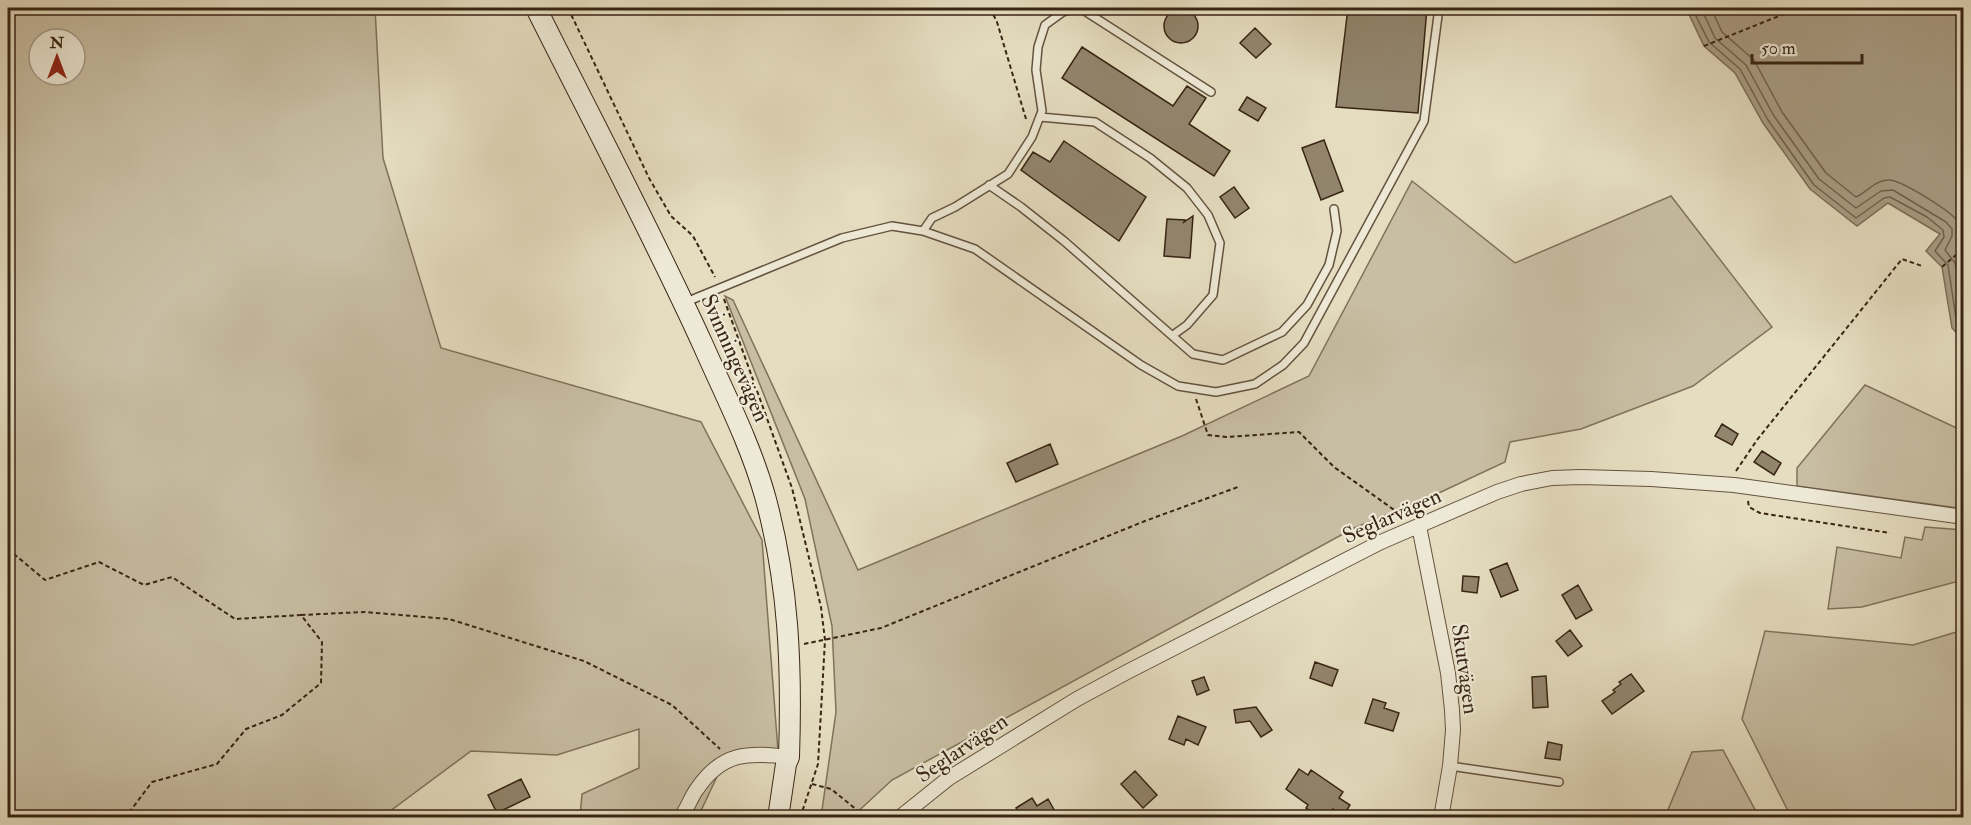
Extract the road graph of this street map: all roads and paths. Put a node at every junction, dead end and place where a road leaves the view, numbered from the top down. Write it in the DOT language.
graph roads {
  1 [pos="536,8"];
  2 [pos="990,8"];
  3 [pos="1078,8"];
  4 [pos="1439,8"];
  5 [pos="1799,8"];
  6 [pos="1704,46"];
  7 [pos="1211,92"];
  8 [pos="1040,117"];
  9 [pos="1032,137"];
  10 [pos="989,185"];
  11 [pos="1334,209"];
  12 [pos="923,231"];
  13 [pos="1964,248"];
  14 [pos="1922,266"];
  15 [pos="1942,267"];
  16 [pos="684,303"];
  17 [pos="1173,335"];
  18 [pos="1192,388"];
  19 [pos="1741,486"];
  20 [pos="1238,487"];
  21 [pos="1964,517"];
  22 [pos="1419,526"];
  23 [pos="1890,533"];
  24 [pos="8,549"];
  25 [pos="301,615"];
  26 [pos="789,647"];
  27 [pos="789,757"];
  28 [pos="729,758"];
  29 [pos="1450,766"];
  30 [pos="1559,782"];
  31 [pos="811,783"];
  32 [pos="125,818"];
  33 [pos="680,818"];
  34 [pos="778,818"];
  35 [pos="867,818"];
  36 [pos="899,818"];
  37 [pos="1441,818"];
  1 -- 16 [label="main road, Svinningevägen"];
  2 -- 9 [label="path"];
  3 -- 7 [label="lane"];
  3 -- 8 [label="lane"];
  4 -- 18 [label="lane"];
  5 -- 6 [label="path"];
  8 -- 9 [label="lane"];
  8 -- 17 [label="lane"];
  9 -- 10 [label="lane"];
  10 -- 12 [label="lane"];
  10 -- 17 [label="lane"];
  11 -- 17 [label="lane"];
  12 -- 16 [label="lane"];
  12 -- 18 [label="lane"];
  13 -- 15 [label="path"];
  14 -- 19 [label="path"];
  16 -- 26 [label="main road, Svinningevägen"];
  18 -- 22 [label="path"];
  19 -- 21 [label="street, Seglarvägen"];
  19 -- 22 [label="street, Seglarvägen"];
  19 -- 23 [label="path"];
  20 -- 26 [label="path"];
  22 -- 29 [label="street, Skutvägen"];
  22 -- 36 [label="street, Seglarvägen"];
  24 -- 25 [label="path"];
  25 -- 28 [label="path"];
  25 -- 32 [label="path"];
  26 -- 27 [label="main road, Svinningevägen"];
  27 -- 28 [label="street"];
  27 -- 34 [label="main road, Svinningevägen"];
  28 -- 33 [label="street"];
  29 -- 30 [label="lane"];
  29 -- 37 [label="street, Skutvägen"];
  31 -- 35 [label="path"];
}
